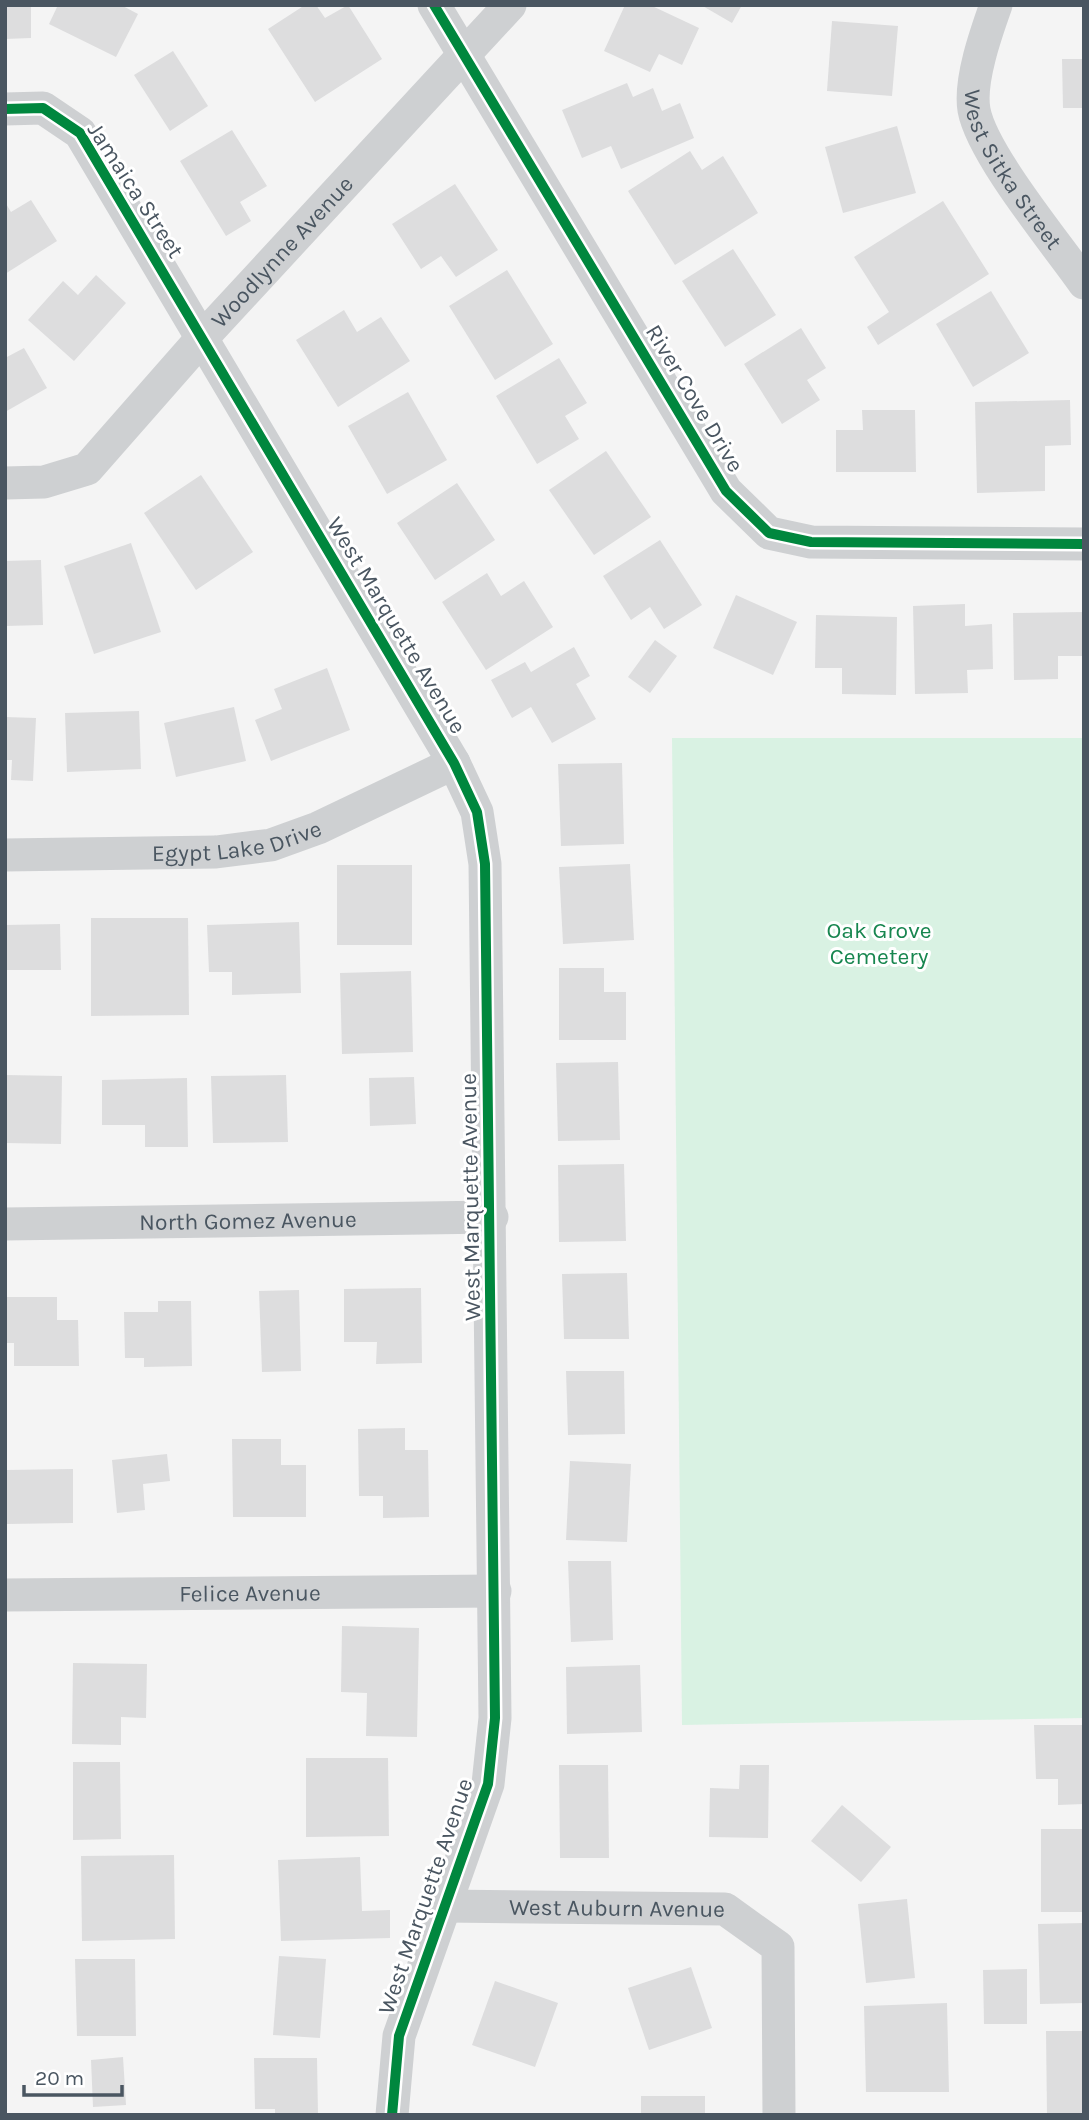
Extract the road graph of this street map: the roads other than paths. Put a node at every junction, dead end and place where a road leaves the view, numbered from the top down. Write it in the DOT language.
graph roads {
  1 [pos="434,5"];
  2 [pos="510,5"];
  3 [pos="996,5"];
  4 [pos="464,56"];
  5 [pos="5,109"];
  6 [pos="1084,283"];
  7 [pos="203,337"];
  8 [pos="5,482"];
  9 [pos="1084,544"];
  10 [pos="454,763"];
  11 [pos="5,855"];
  12 [pos="492,1217"];
  13 [pos="5,1224"];
  14 [pos="495,1591"];
  15 [pos="5,1595"];
  16 [pos="444,1906"];
  17 [pos="392,2115"];
  18 [pos="779,2115"];
  1 -- 4 [label="street, River Cove Drive"];
  2 -- 4 [label="street, Woodlynne Avenue"];
  3 -- 6 [label="street, West Sitka Street"];
  4 -- 7 [label="street, Woodlynne Avenue"];
  4 -- 9 [label="street, River Cove Drive"];
  5 -- 7 [label="street, Jamaica Street"];
  7 -- 8 [label="street, Woodlynne Avenue"];
  7 -- 10 [label="street, West Marquette Avenue"];
  10 -- 11 [label="street, Egypt Lake Drive"];
  10 -- 12 [label="street, West Marquette Avenue"];
  12 -- 13 [label="street, North Gomez Avenue"];
  12 -- 14 [label="street, West Marquette Avenue"];
  14 -- 15 [label="street, Felice Avenue"];
  14 -- 16 [label="street, West Marquette Avenue"];
  16 -- 17 [label="street, West Marquette Avenue"];
  16 -- 18 [label="street, West Auburn Avenue"];
}
